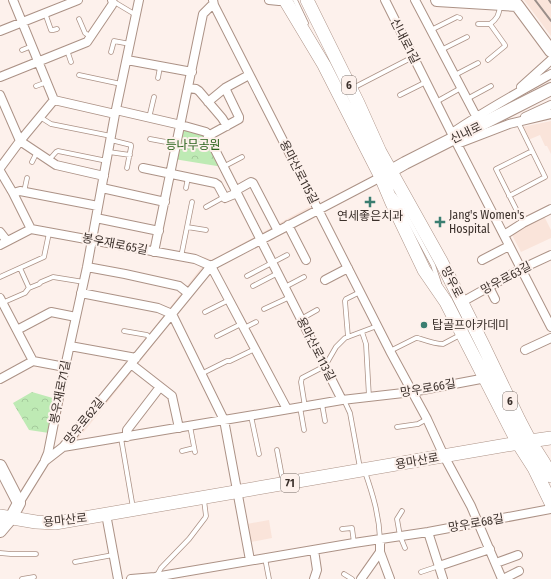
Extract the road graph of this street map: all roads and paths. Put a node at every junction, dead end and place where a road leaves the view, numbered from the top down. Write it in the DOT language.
graph roads {
  1 [pos="13,0"];
  2 [pos="140,0"];
  3 [pos="269,0"];
  4 [pos="285,0"];
  5 [pos="295,0"];
  6 [pos="307,0"];
  7 [pos="385,0"];
  8 [pos="415,0"];
  9 [pos="437,0"];
  10 [pos="454,0"];
  11 [pos="75,1"];
  12 [pos="113,1"];
  13 [pos="213,2"];
  14 [pos="500,4"];
  15 [pos="45,13"];
  16 [pos="136,15"];
  17 [pos="460,18"];
  18 [pos="79,19"];
  19 [pos="22,22"];
  20 [pos="478,24"];
  21 [pos="490,24"];
  22 [pos="307,26"];
  23 [pos="57,29"];
  24 [pos="431,30"];
  25 [pos="0,31"];
  26 [pos="310,32"];
  27 [pos="91,37"];
  28 [pos="467,37"];
  29 [pos="130,44"];
  30 [pos="32,46"];
  31 [pos="22,50"];
  32 [pos="67,50"];
  33 [pos="442,50"];
  34 [pos="551,51"];
  35 [pos="111,52"];
  36 [pos="414,58"];
  37 [pos="127,60"];
  38 [pos="488,60"];
  39 [pos="551,60"];
  40 [pos="39,62"];
  41 [pos="71,62"];
  42 [pos="478,63"];
  43 [pos="324,65"];
  44 [pos="160,67"];
  45 [pos="192,72"];
  46 [pos="551,74"];
  47 [pos="78,75"];
  48 [pos="249,75"];
  49 [pos="455,75"];
  50 [pos="0,78"];
  51 [pos="158,78"];
  52 [pos="47,82"];
  53 [pos="426,82"];
  54 [pos="122,84"];
  55 [pos="36,86"];
  56 [pos="491,86"];
  57 [pos="188,88"];
  58 [pos="225,88"];
  59 [pos="461,88"];
  60 [pos="351,89"];
  61 [pos="551,89"];
  62 [pos="0,95"];
  63 [pos="400,95"];
  64 [pos="510,96"];
  65 [pos="154,97"];
  66 [pos="467,99"];
  67 [pos="54,100"];
  68 [pos="208,102"];
  69 [pos="436,102"];
  70 [pos="551,105"];
  71 [pos="116,112"];
  72 [pos="551,114"];
  73 [pos="476,116"];
  74 [pos="40,117"];
  75 [pos="149,118"];
  76 [pos="514,123"];
  77 [pos="181,125"];
  78 [pos="227,126"];
  79 [pos="208,136"];
  80 [pos="111,138"];
  81 [pos="454,138"];
  82 [pos="150,139"];
  83 [pos="20,141"];
  84 [pos="177,144"];
  85 [pos="532,151"];
  86 [pos="37,152"];
  87 [pos="109,152"];
  88 [pos="130,155"];
  89 [pos="242,157"];
  90 [pos="49,160"];
  91 [pos="107,161"];
  92 [pos="32,162"];
  93 [pos="224,167"];
  94 [pos="0,168"];
  95 [pos="127,168"];
  96 [pos="143,168"];
  97 [pos="0,171"];
  98 [pos="171,174"];
  99 [pos="386,174"];
  100 [pos="104,176"];
  101 [pos="188,177"];
  102 [pos="28,178"];
  103 [pos="102,188"];
  104 [pos="186,188"];
  105 [pos="24,192"];
  106 [pos="236,192"];
  107 [pos="13,193"];
  108 [pos="509,196"];
  109 [pos="224,197"];
  110 [pos="165,202"];
  111 [pos="192,202"];
  112 [pos="98,206"];
  113 [pos="206,207"];
  114 [pos="551,209"];
  115 [pos="318,210"];
  116 [pos="96,218"];
  117 [pos="524,223"];
  118 [pos="288,225"];
  119 [pos="187,227"];
  120 [pos="31,229"];
  121 [pos="206,230"];
  122 [pos="159,231"];
  123 [pos="278,231"];
  124 [pos="0,232"];
  125 [pos="49,232"];
  126 [pos="504,235"];
  127 [pos="261,239"];
  128 [pos="92,240"];
  129 [pos="3,243"];
  130 [pos="509,246"];
  131 [pos="154,252"];
  132 [pos="287,255"];
  133 [pos="551,255"];
  134 [pos="181,257"];
  135 [pos="306,260"];
  136 [pos="482,260"];
  137 [pos="272,263"];
  138 [pos="211,266"];
  139 [pos="87,267"];
  140 [pos="20,268"];
  141 [pos="348,268"];
  142 [pos="521,270"];
  143 [pos="278,274"];
  144 [pos="247,276"];
  145 [pos="0,277"];
  146 [pos="304,277"];
  147 [pos="325,280"];
  148 [pos="84,282"];
  149 [pos="253,286"];
  150 [pos="285,287"];
  151 [pos="489,287"];
  152 [pos="29,288"];
  153 [pos="360,291"];
  154 [pos="81,293"];
  155 [pos="188,293"];
  156 [pos="290,297"];
  157 [pos="495,299"];
  158 [pos="229,300"];
  159 [pos="1,301"];
  160 [pos="462,302"];
  161 [pos="264,310"];
  162 [pos="318,310"];
  163 [pos="205,312"];
  164 [pos="172,314"];
  165 [pos="76,316"];
  166 [pos="301,319"];
  167 [pos="256,322"];
  168 [pos="243,326"];
  169 [pos="378,326"];
  170 [pos="551,327"];
  171 [pos="16,330"];
  172 [pos="124,332"];
  173 [pos="362,332"];
  174 [pos="217,336"];
  175 [pos="348,337"];
  176 [pos="465,338"];
  177 [pos="551,338"];
  178 [pos="151,340"];
  179 [pos="70,346"];
  180 [pos="255,349"];
  181 [pos="524,350"];
  182 [pos="390,351"];
  183 [pos="33,361"];
  184 [pos="134,361"];
  185 [pos="325,366"];
  186 [pos="65,367"];
  187 [pos="201,374"];
  188 [pos="0,378"];
  189 [pos="486,378"];
  190 [pos="160,387"];
  191 [pos="412,392"];
  192 [pos="369,397"];
  193 [pos="343,400"];
  194 [pos="322,404"];
  195 [pos="302,407"];
  196 [pos="287,409"];
  197 [pos="251,415"];
  198 [pos="427,419"];
  199 [pos="224,420"];
  200 [pos="325,421"];
  201 [pos="190,426"];
  202 [pos="397,427"];
  203 [pos="178,428"];
  204 [pos="304,430"];
  205 [pos="124,437"];
  206 [pos="551,438"];
  207 [pos="524,442"];
  208 [pos="63,448"];
  209 [pos="278,450"];
  210 [pos="182,451"];
  211 [pos="258,454"];
  212 [pos="444,456"];
  213 [pos="45,461"];
  214 [pos="0,466"];
  215 [pos="362,470"];
  216 [pos="551,476"];
  217 [pos="283,484"];
  218 [pos="238,492"];
  219 [pos="203,498"];
  220 [pos="19,503"];
  221 [pos="551,503"];
  222 [pos="551,509"];
  223 [pos="133,510"];
  224 [pos="402,511"];
  225 [pos="106,514"];
  226 [pos="5,517"];
  227 [pos="478,523"];
  228 [pos="342,530"];
  229 [pos="0,531"];
  230 [pos="428,532"];
  231 [pos="400,536"];
  232 [pos="380,539"];
  233 [pos="354,543"];
  234 [pos="405,548"];
  235 [pos="490,549"];
  236 [pos="314,550"];
  237 [pos="380,552"];
  238 [pos="0,553"];
  239 [pos="36,554"];
  240 [pos="114,555"];
  241 [pos="518,555"];
  242 [pos="265,558"];
  243 [pos="250,560"];
  244 [pos="76,562"];
  245 [pos="496,563"];
  246 [pos="439,566"];
  247 [pos="519,571"];
  248 [pos="421,572"];
  249 [pos="344,574"];
  250 [pos="34,577"];
  251 [pos="155,577"];
  252 [pos="22,579"];
  253 [pos="118,579"];
  254 [pos="133,579"];
  255 [pos="269,579"];
  256 [pos="314,579"];
  257 [pos="352,579"];
  258 [pos="361,579"];
  259 [pos="390,579"];
  260 [pos="443,579"];
  261 [pos="503,579"];
  1 -- 19 [label="street"];
  2 -- 16 [label="street, 봉우재로71길"];
  3 -- 4 [label="street"];
  4 -- 43 [label="main road, 망우로"];
  5 -- 22 [label="lane"];
  6 -- 60 [label="main road, 망우로 / 6"];
  7 -- 36 [label="street, 신내로1길"];
  8 -- 24 [label="street"];
  9 -- 10 [label="street"];
  10 -- 14 [label="street"];
  11 -- 15 [label="street"];
  12 -- 16 [label="lane"];
  12 -- 27 [label="street"];
  13 -- 45 [label="street"];
  13 -- 48 [label="street, 용마산로115길"];
  14 -- 21 [label="lane"];
  14 -- 34 [label="street"];
  15 -- 19 [label="street"];
  15 -- 23 [label="lane"];
  16 -- 29 [label="street, 봉우재로71길"];
  17 -- 24 [label="lane"];
  18 -- 27 [label="lane"];
  19 -- 25 [label="street"];
  19 -- 30 [label="street"];
  20 -- 21 [label="lane"];
  21 -- 38 [label="lane"];
  24 -- 33 [label="street"];
  26 -- 43 [label="lane"];
  27 -- 32 [label="street"];
  28 -- 33 [label="lane"];
  29 -- 35 [label="lane"];
  29 -- 37 [label="street, 봉우재로71길"];
  30 -- 31 [label="lane"];
  30 -- 40 [label="street"];
  32 -- 40 [label="street"];
  32 -- 41 [label="lane"];
  33 -- 49 [label="street"];
  36 -- 53 [label="street, 신내로1길"];
  36 -- 60 [label="lane"];
  37 -- 44 [label="street"];
  37 -- 54 [label="street, 봉우재로71길"];
  39 -- 64 [label="street"];
  40 -- 50 [label="street"];
  40 -- 52 [label="street"];
  42 -- 49 [label="lane"];
  43 -- 99 [label="main road, 망우로 / 6"];
  44 -- 45 [label="street"];
  44 -- 51 [label="lane"];
  45 -- 57 [label="street"];
  46 -- 64 [label="street"];
  47 -- 54 [label="lane"];
  48 -- 58 [label="street"];
  48 -- 115 [label="street, 용마산로115길"];
  49 -- 59 [label="street"];
  52 -- 55 [label="lane"];
  52 -- 67 [label="street"];
  53 -- 63 [label="lane"];
  53 -- 69 [label="street, 신내로1길"];
  54 -- 71 [label="street, 봉우재로71길"];
  56 -- 66 [label="lane"];
  57 -- 68 [label="street"];
  57 -- 77 [label="street"];
  58 -- 68 [label="street"];
  58 -- 78 [label="street"];
  59 -- 66 [label="street"];
  59 -- 69 [label="lane"];
  60 -- 99 [label="main road, 망우로 / 6"];
  61 -- 81 [label="street, 신내로"];
  62 -- 83 [label="street"];
  64 -- 73 [label="street"];
  65 -- 75 [label="lane"];
  66 -- 73 [label="street"];
  67 -- 71 [label="street"];
  67 -- 74 [label="street"];
  68 -- 78 [label="street"];
  69 -- 81 [label="street, 신내로1길"];
  70 -- 76 [label="street"];
  71 -- 75 [label="street"];
  71 -- 80 [label="street, 봉우재로71길"];
  72 -- 76 [label="street"];
  73 -- 81 [label="street"];
  74 -- 80 [label="lane"];
  74 -- 83 [label="street"];
  75 -- 77 [label="street"];
  76 -- 81 [label="street"];
  76 -- 85 [label="lane"];
  77 -- 79 [label="street"];
  77 -- 84 [label="street"];
  78 -- 79 [label="street"];
  79 -- 93 [label="street, 용마산로113길"];
  80 -- 87 [label="street, 봉우재로71길"];
  80 -- 88 [label="lane"];
  81 -- 99 [label="street, 신내로"];
  81 -- 126 [label="street, 신내로1길"];
  82 -- 84 [label="lane"];
  83 -- 86 [label="street"];
  83 -- 94 [label="street"];
  84 -- 98 [label="street"];
  85 -- 108 [label="lane"];
  85 -- 108 [label="lane"];
  86 -- 90 [label="street"];
  86 -- 92 [label="lane"];
  87 -- 88 [label="lane"];
  87 -- 91 [label="street, 봉우재로71길"];
  88 -- 95 [label="lane"];
  89 -- 93 [label="lane"];
  90 -- 91 [label="lane"];
  90 -- 100 [label="street"];
  91 -- 100 [label="street, 봉우재로71길"];
  93 -- 106 [label="street, 용마산로113길"];
  96 -- 98 [label="street"];
  97 -- 107 [label="street"];
  98 -- 101 [label="street"];
  98 -- 110 [label="street"];
  99 -- 115 [label="street, 망우로62길"];
  99 -- 160 [label="main road, 망우로 / 6"];
  99 -- 176 [label="main road, 망우로 / 6"];
  100 -- 103 [label="street, 봉우재로71길"];
  101 -- 104 [label="lane"];
  101 -- 109 [label="street"];
  102 -- 105 [label="lane"];
  103 -- 110 [label="street"];
  103 -- 112 [label="street, 봉우재로71길"];
  105 -- 107 [label="street"];
  105 -- 112 [label="street"];
  106 -- 109 [label="street"];
  106 -- 123 [label="street"];
  106 -- 127 [label="street, 용마산로113길"];
  107 -- 120 [label="street"];
  108 -- 117 [label="lane"];
  109 -- 113 [label="lane"];
  110 -- 122 [label="street"];
  111 -- 119 [label="lane"];
  112 -- 116 [label="street, 봉우재로71길"];
  114 -- 117 [label="street"];
  115 -- 118 [label="street, 망우로62길"];
  115 -- 141 [label="street, 용마산로115길"];
  116 -- 122 [label="street"];
  116 -- 128 [label="street, 봉우재로71길"];
  117 -- 126 [label="street"];
  118 -- 123 [label="street, 망우로62길"];
  118 -- 135 [label="street"];
  119 -- 121 [label="lane"];
  119 -- 134 [label="lane"];
  120 -- 125 [label="street, 봉우재로65길"];
  120 -- 129 [label="street"];
  122 -- 131 [label="street"];
  123 -- 127 [label="street, 망우로62길"];
  124 -- 129 [label="street"];
  125 -- 128 [label="street, 봉우재로65길"];
  125 -- 140 [label="lane"];
  126 -- 130 [label="street, 신내로1길"];
  127 -- 137 [label="street, 용마산로113길"];
  127 -- 138 [label="street, 망우로62길"];
  128 -- 131 [label="street, 봉우재로65길"];
  128 -- 139 [label="street, 봉우재로71길"];
  130 -- 136 [label="street"];
  130 -- 142 [label="street, 신내로1길"];
  131 -- 134 [label="street, 봉우재로65길"];
  132 -- 137 [label="lane"];
  133 -- 142 [label="street, 망우로63길"];
  134 -- 138 [label="street, 봉우재로65길"];
  137 -- 143 [label="street, 용마산로113길"];
  137 -- 144 [label="lane"];
  138 -- 155 [label="street, 망우로62길"];
  138 -- 158 [label="street"];
  139 -- 148 [label="street, 봉우재로71길"];
  139 -- 155 [label="street"];
  140 -- 145 [label="lane"];
  140 -- 152 [label="lane"];
  141 -- 147 [label="street"];
  141 -- 153 [label="street, 용마산로115길"];
  142 -- 151 [label="street, 망우로63길"];
  142 -- 170 [label="street, 신내로1길"];
  143 -- 149 [label="lane"];
  143 -- 150 [label="street, 용마산로113길"];
  146 -- 150 [label="lane"];
  148 -- 152 [label="lane"];
  148 -- 154 [label="street, 봉우재로71길"];
  150 -- 156 [label="street, 용마산로113길"];
  151 -- 157 [label="street"];
  151 -- 160 [label="street, 망우로63길"];
  152 -- 159 [label="lane"];
  153 -- 169 [label="street, 용마산로115길"];
  153 -- 175 [label="lane"];
  154 -- 164 [label="street"];
  154 -- 165 [label="street, 봉우재로71길"];
  155 -- 164 [label="street, 망우로62길"];
  156 -- 161 [label="lane"];
  156 -- 166 [label="street, 용마산로113길"];
  158 -- 163 [label="lane"];
  158 -- 168 [label="street"];
  159 -- 171 [label="street"];
  160 -- 207 [label="main road, 망우로 / 6"];
  162 -- 166 [label="lane"];
  164 -- 178 [label="street, 망우로62길"];
  164 -- 187 [label="street"];
  165 -- 171 [label="street"];
  165 -- 179 [label="street, 봉우재로71길"];
  166 -- 185 [label="street, 용마산로113길"];
  167 -- 168 [label="lane"];
  168 -- 174 [label="lane"];
  168 -- 180 [label="street"];
  169 -- 173 [label="lane"];
  169 -- 182 [label="street, 용마산로115길"];
  171 -- 183 [label="street"];
  172 -- 178 [label="lane"];
  173 -- 175 [label="lane"];
  173 -- 192 [label="lane"];
  175 -- 185 [label="lane"];
  176 -- 182 [label="lane"];
  176 -- 189 [label="main road, 망우로 / 6"];
  177 -- 181 [label="street"];
  178 -- 184 [label="street, 망우로62길"];
  179 -- 184 [label="street, 봉우재로71길"];
  179 -- 186 [label="street, 봉우재로71길"];
  180 -- 187 [label="lane"];
  180 -- 196 [label="street"];
  182 -- 191 [label="street, 용마산로115길"];
  183 -- 186 [label="street"];
  183 -- 188 [label="street"];
  184 -- 190 [label="street"];
  184 -- 208 [label="street, 망우로62길"];
  185 -- 193 [label="street, 용마산로113길"];
  185 -- 195 [label="lane"];
  186 -- 213 [label="street, 봉우재로71길"];
  187 -- 199 [label="street"];
  189 -- 191 [label="street, 망우로66길"];
  189 -- 207 [label="main road, 망우로 / 6"];
  190 -- 203 [label="street"];
  190 -- 205 [label="street"];
  191 -- 192 [label="street, 망우로66길"];
  191 -- 198 [label="street, 용마산로115길"];
  192 -- 193 [label="street, 망우로66길"];
  193 -- 194 [label="street, 망우로66길"];
  193 -- 215 [label="lane"];
  194 -- 195 [label="street, 망우로66길"];
  194 -- 200 [label="lane"];
  195 -- 196 [label="street, 망우로66길"];
  195 -- 204 [label="lane"];
  196 -- 197 [label="street, 망우로66길"];
  197 -- 199 [label="street, 망우로66길"];
  197 -- 211 [label="lane"];
  198 -- 202 [label="lane"];
  198 -- 212 [label="street, 용마산로115길"];
  199 -- 201 [label="street, 망우로66길"];
  199 -- 218 [label="street"];
  201 -- 203 [label="street, 망우로66길"];
  201 -- 210 [label="lane"];
  203 -- 205 [label="street, 망우로66길"];
  205 -- 208 [label="street, 망우로66길"];
  205 -- 223 [label="lane"];
  206 -- 207 [label="main road, 용마산로"];
  207 -- 212 [label="main road, 용마산로 / 71"];
  207 -- 216 [label="main road, 망우로 / 6"];
  207 -- 221 [label="main road, 망우로 / 6"];
  208 -- 213 [label="street, 망우로62길"];
  209 -- 217 [label="lane"];
  212 -- 215 [label="main road, 용마산로 / 71"];
  212 -- 227 [label="street, 용마산로115길"];
  213 -- 220 [label="street, 망우로62길"];
  214 -- 220 [label="street"];
  215 -- 217 [label="main road, 용마산로 / 71"];
  215 -- 232 [label="lane"];
  217 -- 218 [label="main road, 용마산로 / 71"];
  218 -- 219 [label="main road, 용마산로 / 71"];
  218 -- 243 [label="street"];
  219 -- 223 [label="main road, 용마산로 / 71"];
  219 -- 251 [label="lane"];
  220 -- 226 [label="street"];
  222 -- 227 [label="street, 망우로68길"];
  223 -- 225 [label="main road, 용마산로 / 71"];
  224 -- 231 [label="lane"];
  225 -- 226 [label="main road, 용마산로 / 71"];
  225 -- 240 [label="street"];
  226 -- 229 [label="street"];
  227 -- 230 [label="street, 망우로68길"];
  227 -- 235 [label="street, 용마산로115길"];
  228 -- 233 [label="lane"];
  230 -- 231 [label="street, 망우로68길"];
  230 -- 246 [label="street"];
  231 -- 232 [label="street, 망우로68길"];
  231 -- 234 [label="lane"];
  232 -- 233 [label="street, 망우로68길"];
  232 -- 237 [label="street"];
  233 -- 236 [label="street, 망우로68길"];
  235 -- 245 [label="street, 용마산로115길"];
  235 -- 246 [label="street"];
  236 -- 242 [label="street, 망우로68길"];
  236 -- 256 [label="street"];
  237 -- 258 [label="street"];
  237 -- 259 [label="street"];
  238 -- 239 [label="lane"];
  240 -- 244 [label="lane"];
  240 -- 253 [label="street"];
  241 -- 245 [label="street"];
  242 -- 243 [label="street, 망우로68길"];
  242 -- 255 [label="lane"];
  243 -- 251 [label="street, 망우로68길"];
  245 -- 261 [label="street, 용마산로115길"];
  246 -- 248 [label="lane"];
  246 -- 260 [label="street"];
  247 -- 261 [label="street"];
  249 -- 257 [label="lane"];
  250 -- 252 [label="lane"];
  251 -- 254 [label="street, 망우로68길"];
}
